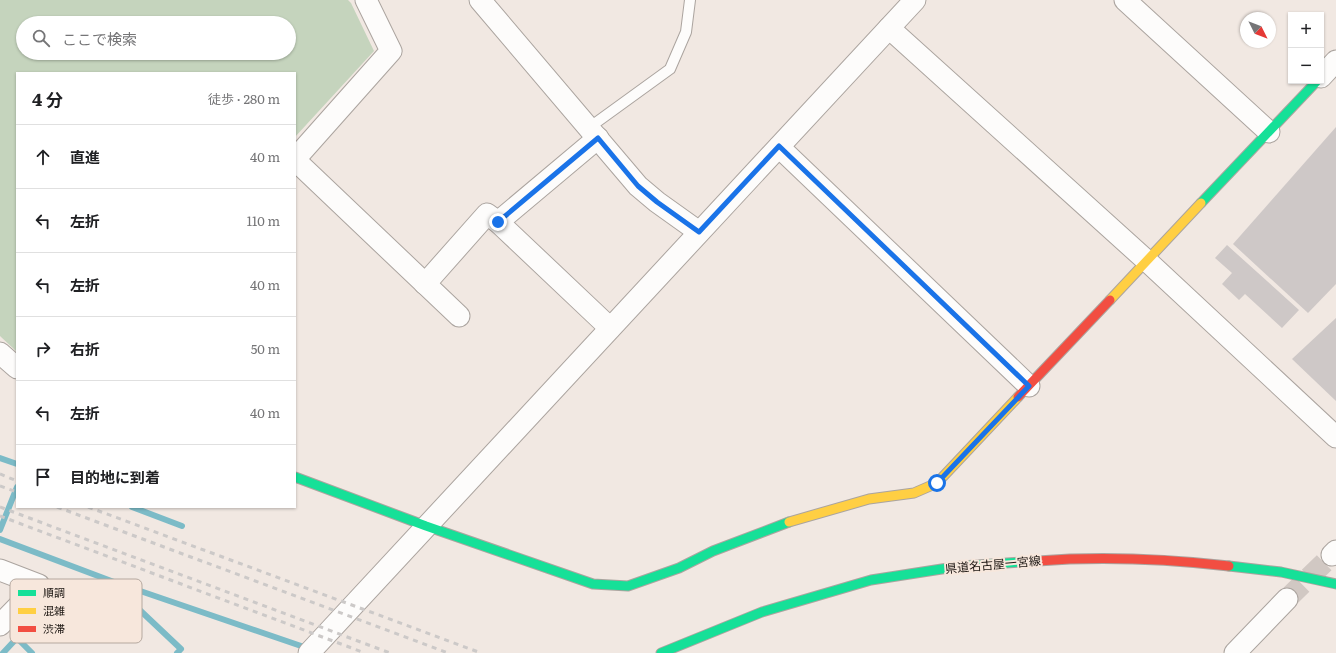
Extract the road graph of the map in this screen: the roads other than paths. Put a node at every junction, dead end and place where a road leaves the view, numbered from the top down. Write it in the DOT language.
graph roads {
  1 [pos="366,0"];
  2 [pos="480,0"];
  3 [pos="690,0"];
  4 [pos="915,0"];
  5 [pos="1125,0"];
  6 [pos="889,28"];
  7 [pos="1336,61"];
  8 [pos="1324,74"];
  9 [pos="1314,84"];
  10 [pos="1269,132"];
  11 [pos="594,133"];
  12 [pos="779,146"];
  13 [pos="296,158"];
  14 [pos="296,160"];
  15 [pos="498,222"];
  16 [pos="699,232"];
  17 [pos="1147,262"];
  18 [pos="425,284"];
  19 [pos="459,316"];
  20 [pos="610,328"];
  21 [pos="0,353"];
  22 [pos="0,366"];
  23 [pos="16,367"];
  24 [pos="16,372"];
  25 [pos="1029,386"];
  26 [pos="1336,437"];
  27 [pos="296,477"];
  28 [pos="426,526"];
  29 [pos="0,570"];
  30 [pos="23,579"];
  31 [pos="1336,584"];
  32 [pos="1287,598"];
  33 [pos="10,615"];
  34 [pos="0,625"];
  35 [pos="309,653"];
  36 [pos="661,653"];
  37 [pos="1235,653"];
  1 -- 13 [label="street"];
  2 -- 11 [label="street"];
  3 -- 11 [label="lane"];
  4 -- 6 [label="street"];
  5 -- 10 [label="street"];
  6 -- 12 [label="street"];
  6 -- 17 [label="street"];
  7 -- 8 [label="street"];
  9 -- 10 [label="street"];
  10 -- 17 [label="street"];
  11 -- 15 [label="street"];
  11 -- 16 [label="street"];
  12 -- 16 [label="street"];
  12 -- 25 [label="street"];
  14 -- 18 [label="street"];
  15 -- 18 [label="street"];
  15 -- 20 [label="street"];
  16 -- 20 [label="street"];
  17 -- 25 [label="street"];
  17 -- 26 [label="street"];
  18 -- 19 [label="street"];
  20 -- 28 [label="street"];
  21 -- 23 [label="street"];
  22 -- 24 [label="street"];
  25 -- 28 [label="street"];
  27 -- 28 [label="street"];
  28 -- 35 [label="street"];
  29 -- 30 [label="street"];
  31 -- 36 [label="street, 県道名古屋一宮線"];
  32 -- 37 [label="street"];
  33 -- 34 [label="street"];
}
